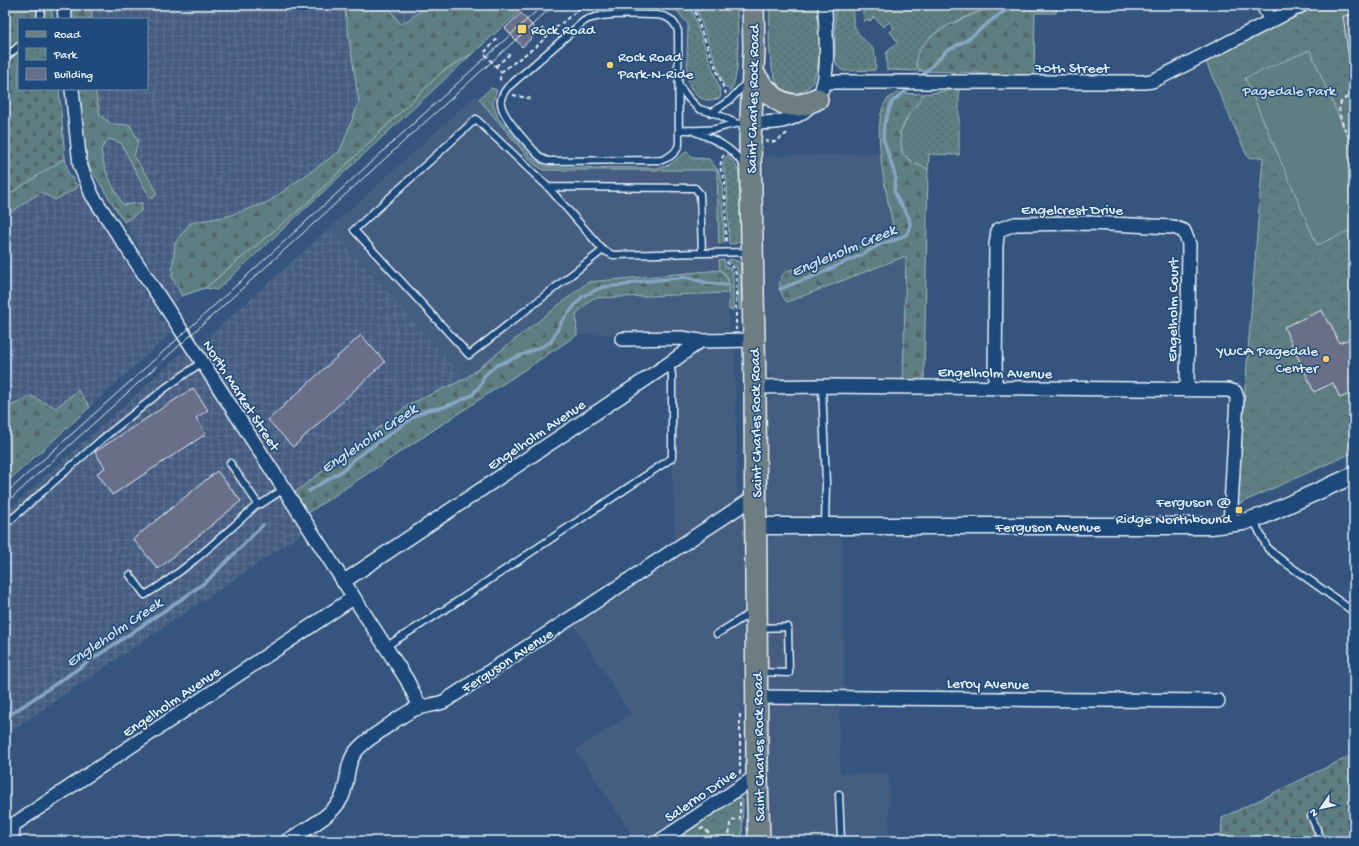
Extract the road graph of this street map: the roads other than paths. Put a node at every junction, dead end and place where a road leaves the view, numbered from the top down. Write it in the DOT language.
graph roads {
  1 [pos="40,5"];
  2 [pos="64,5"];
  3 [pos="753,5"];
  4 [pos="825,5"];
  5 [pos="1263,5"];
  6 [pos="1302,5"];
  7 [pos="40,18"];
  8 [pos="65,18"];
  9 [pos="1271,21"];
  10 [pos="18,47"];
  11 [pos="5,58"];
  12 [pos="753,73"];
  13 [pos="679,85"];
  14 [pos="72,90"];
  15 [pos="820,90"];
  16 [pos="711,113"];
  17 [pos="743,123"];
  18 [pos="679,130"];
  19 [pos="690,130"];
  20 [pos="751,182"];
  21 [pos="548,187"];
  22 [pos="1184,231"];
  23 [pos="603,250"];
  24 [pos="702,252"];
  25 [pos="752,252"];
  26 [pos="745,335"];
  27 [pos="622,339"];
  28 [pos="700,341"];
  29 [pos="202,362"];
  30 [pos="670,364"];
  31 [pos="822,386"];
  32 [pos="755,387"];
  33 [pos="995,388"];
  34 [pos="1187,390"];
  35 [pos="230,463"];
  36 [pos="1354,475"];
  37 [pos="284,489"];
  38 [pos="756,496"];
  39 [pos="258,504"];
  40 [pos="1253,519"];
  41 [pos="1230,524"];
  42 [pos="5,525"];
  43 [pos="756,526"];
  44 [pos="825,526"];
  45 [pos="130,575"];
  46 [pos="343,582"];
  47 [pos="353,598"];
  48 [pos="1354,612"];
  49 [pos="757,618"];
  50 [pos="717,634"];
  51 [pos="385,647"];
  52 [pos="757,672"];
  53 [pos="757,697"];
  54 [pos="1218,702"];
  55 [pos="420,707"];
  56 [pos="757,776"];
  57 [pos="839,794"];
  58 [pos="1310,816"];
  59 [pos="11,831"];
  60 [pos="287,841"];
  61 [pos="660,841"];
  62 [pos="759,841"];
  63 [pos="841,841"];
  64 [pos="1322,841"];
  1 -- 7 [label="lane"];
  2 -- 8 [label="street"];
  3 -- 12 [label="main road, Saint Charles Rock Road"];
  4 -- 15 [label="street"];
  5 -- 9 [label="street"];
  6 -- 9 [label="street, 70th Street"];
  9 -- 15 [label="street, 70th Street"];
  10 -- 11 [label="lane"];
  12 -- 15 [label="main road"];
  12 -- 16 [label="lane"];
  12 -- 17 [label="main road, Saint Charles Rock Road"];
  13 -- 16 [label="lane"];
  13 -- 18 [label="lane"];
  13 -- 18 [label="lane"];
  14 -- 29 [label="street, North Market Street"];
  15 -- 17 [label="street"];
  16 -- 17 [label="lane"];
  17 -- 19 [label="lane"];
  17 -- 20 [label="main road, Saint Charles Rock Road"];
  18 -- 19 [label="lane"];
  19 -- 20 [label="lane"];
  20 -- 25 [label="main road, Saint Charles Rock Road"];
  21 -- 23 [label="lane"];
  21 -- 23 [label="lane"];
  21 -- 24 [label="lane"];
  22 -- 33 [label="street, Engelcrest Drive"];
  22 -- 34 [label="street, Engelholm Court"];
  23 -- 24 [label="lane"];
  24 -- 25 [label="lane"];
  25 -- 26 [label="main road, Saint Charles Rock Road"];
  26 -- 28 [label="street"];
  26 -- 32 [label="main road, Saint Charles Rock Road"];
  27 -- 28 [label="street"];
  28 -- 30 [label="street, Engelholm Avenue"];
  29 -- 37 [label="street, North Market Street"];
  29 -- 42 [label="lane"];
  30 -- 46 [label="street, Engelholm Avenue"];
  30 -- 51 [label="lane"];
  31 -- 32 [label="street, Engelholm Avenue"];
  31 -- 33 [label="street, Engelholm Avenue"];
  31 -- 44 [label="lane"];
  32 -- 38 [label="main road, Saint Charles Rock Road"];
  33 -- 34 [label="street, Engelholm Avenue"];
  34 -- 41 [label="street, Engelholm Avenue"];
  35 -- 39 [label="lane"];
  36 -- 40 [label="street, Ferguson Avenue"];
  37 -- 39 [label="lane"];
  37 -- 46 [label="street, North Market Street"];
  38 -- 43 [label="main road, Saint Charles Rock Road"];
  38 -- 55 [label="street, Ferguson Avenue"];
  39 -- 45 [label="lane"];
  40 -- 41 [label="street, Ferguson Avenue"];
  40 -- 48 [label="lane"];
  41 -- 44 [label="street, Ferguson Avenue"];
  43 -- 44 [label="street, Ferguson Avenue"];
  43 -- 49 [label="main road, Saint Charles Rock Road"];
  46 -- 47 [label="street, North Market Street"];
  47 -- 51 [label="street, North Market Street"];
  47 -- 59 [label="street, Engelholm Avenue"];
  49 -- 50 [label="lane"];
  49 -- 52 [label="main road, Saint Charles Rock Road"];
  49 -- 52 [label="lane"];
  51 -- 55 [label="street, North Market Street"];
  52 -- 53 [label="main road, Saint Charles Rock Road"];
  53 -- 54 [label="street, Leroy Avenue"];
  53 -- 56 [label="main road, Saint Charles Rock Road"];
  55 -- 60 [label="street, Ferguson Avenue"];
  56 -- 61 [label="street, Salerno Drive"];
  56 -- 62 [label="main road, Saint Charles Rock Road"];
  57 -- 63 [label="lane"];
  58 -- 64 [label="lane"];
}
